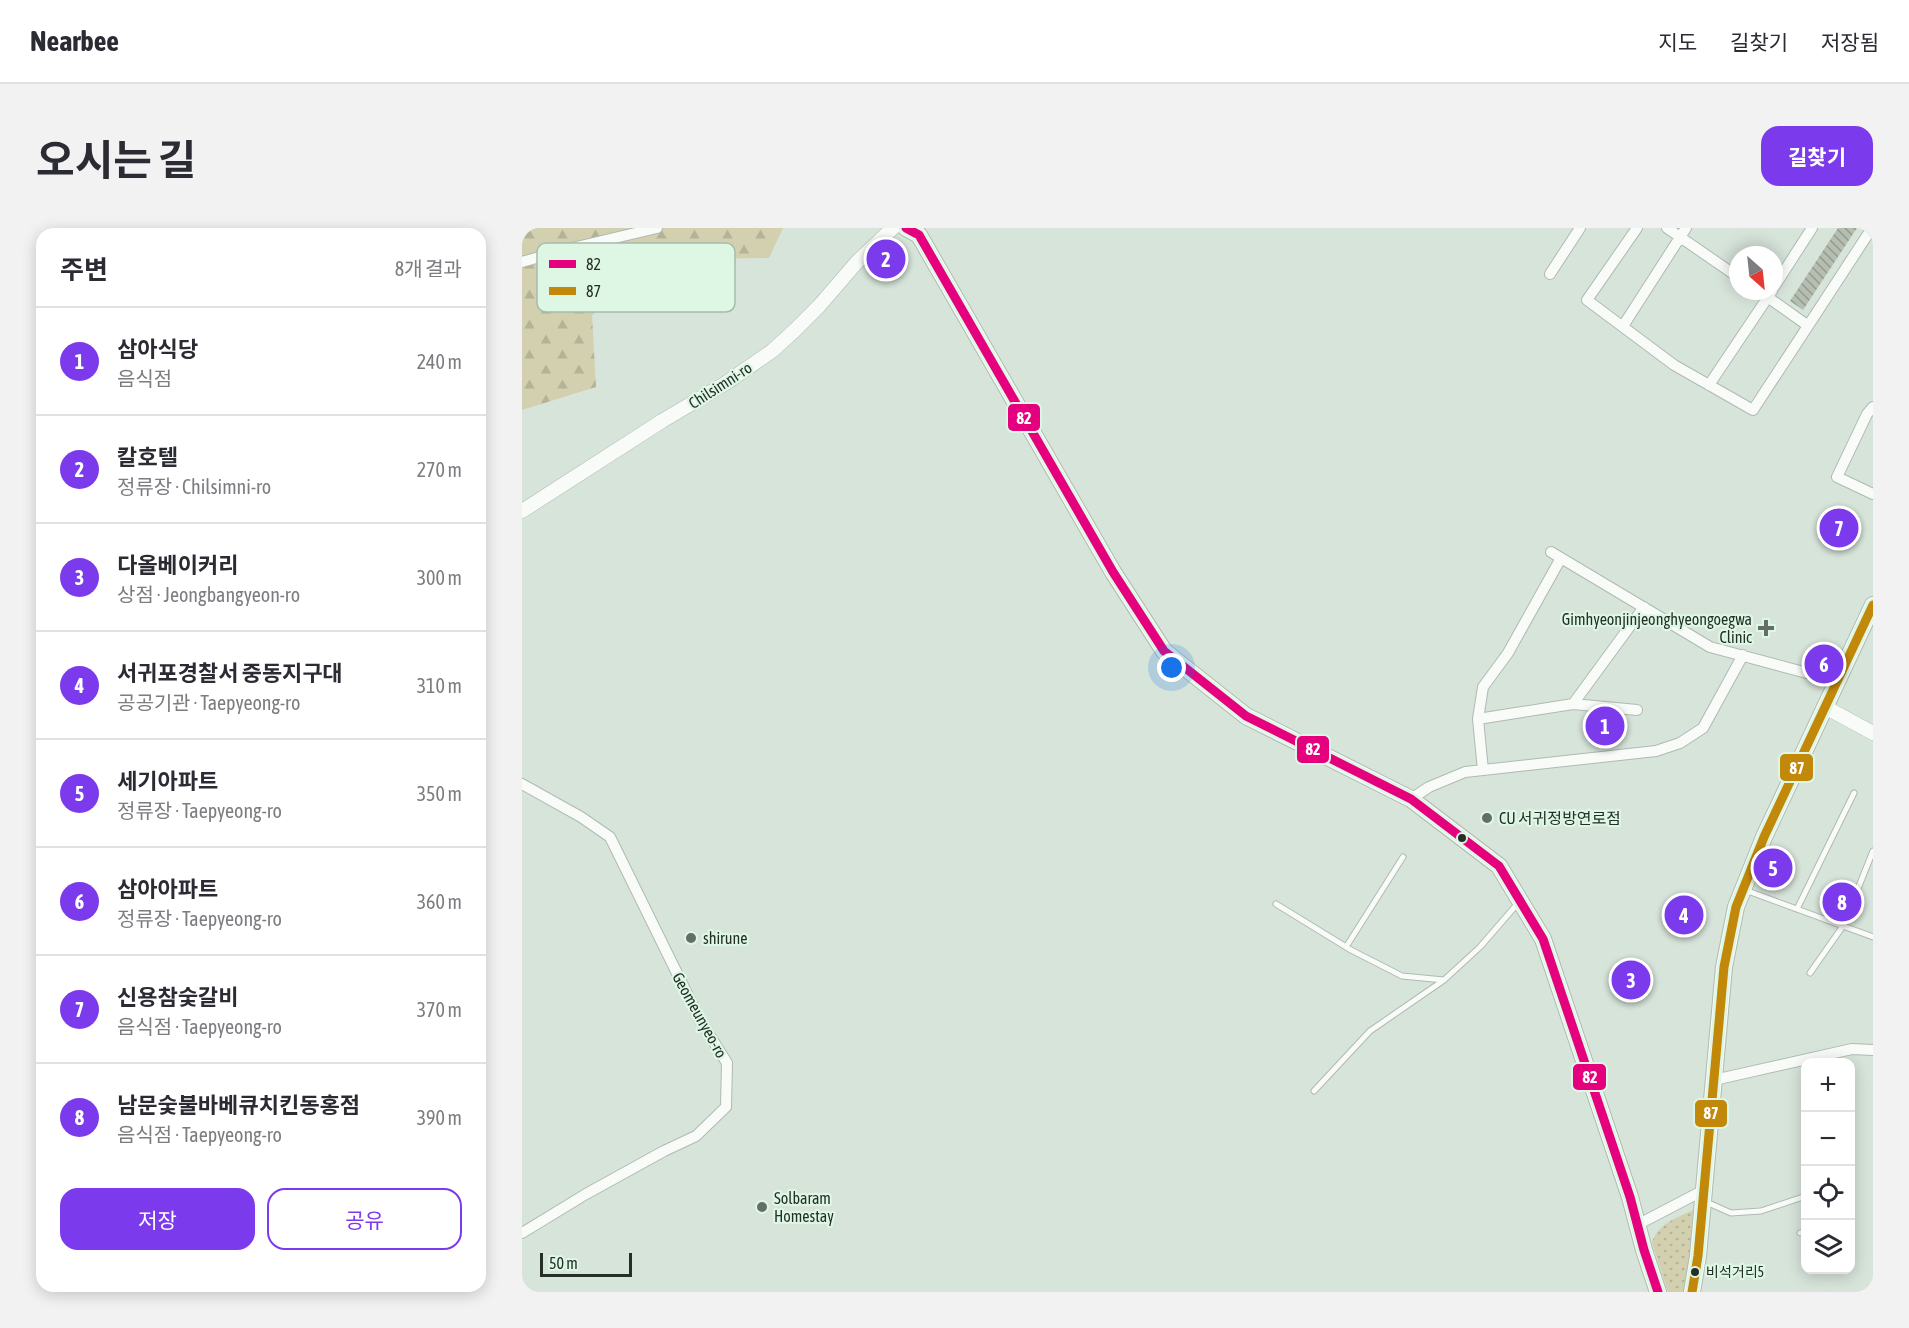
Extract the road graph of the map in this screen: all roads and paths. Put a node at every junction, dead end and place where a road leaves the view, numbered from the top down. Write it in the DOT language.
graph roads {
  1 [pos="657,228"];
  2 [pos="893,228"];
  3 [pos="906,228"];
  4 [pos="1580,228"];
  5 [pos="1637,228"];
  6 [pos="1667,228"];
  7 [pos="1812,228"];
  8 [pos="1872,228"];
  9 [pos="1683,232"];
  10 [pos="593,243"];
  11 [pos="537,258"];
  12 [pos="522,262"];
  13 [pos="1729,270"];
  14 [pos="1783,273"];
  15 [pos="1550,274"];
  16 [pos="1762,300"];
  17 [pos="1775,300"];
  18 [pos="1807,325"];
  19 [pos="1623,326"];
  20 [pos="1709,385"];
  21 [pos="1873,407"];
  22 [pos="1873,494"];
  23 [pos="522,512"];
  24 [pos="1873,605"];
  25 [pos="1644,607"];
  26 [pos="1743,655"];
  27 [pos="1837,681"];
  28 [pos="1573,704"];
  29 [pos="1825,707"];
  30 [pos="1637,710"];
  31 [pos="1478,719"];
  32 [pos="1873,733"];
  33 [pos="1483,770"];
  34 [pos="522,784"];
  35 [pos="1854,793"];
  36 [pos="1411,799"];
  37 [pos="1873,851"];
  38 [pos="1403,857"];
  39 [pos="1743,889"];
  40 [pos="1520,901"];
  41 [pos="1276,904"];
  42 [pos="1797,909"];
  43 [pos="1843,926"];
  44 [pos="1873,937"];
  45 [pos="1346,947"];
  46 [pos="1810,973"];
  47 [pos="1444,980"];
  48 [pos="1873,1050"];
  49 [pos="1714,1080"];
  50 [pos="1314,1091"];
  51 [pos="1703,1195"];
  52 [pos="1801,1198"];
  53 [pos="1638,1225"];
  54 [pos="522,1233"];
  55 [pos="1658,1292"];
  56 [pos="1692,1292"];
  1 -- 10 [label="street"];
  2 -- 23 [label="street, Chilsimni-ro"];
  3 -- 36 [label="main road"];
  4 -- 15 [label="street"];
  5 -- 19 [label="street"];
  6 -- 9 [label="street"];
  7 -- 14 [label="street"];
  8 -- 18 [label="street"];
  9 -- 13 [label="street"];
  9 -- 19 [label="street"];
  11 -- 12 [label="street"];
  16 -- 20 [label="street"];
  17 -- 18 [label="street"];
  18 -- 20 [label="street"];
  19 -- 20 [label="street"];
  21 -- 22 [label="street"];
  24 -- 27 [label="main road"];
  25 -- 26 [label="street"];
  25 -- 28 [label="street"];
  25 -- 31 [label="street"];
  26 -- 27 [label="street"];
  26 -- 33 [label="street"];
  27 -- 29 [label="main road"];
  28 -- 30 [label="street"];
  28 -- 31 [label="street"];
  29 -- 32 [label="street"];
  29 -- 39 [label="main road"];
  31 -- 33 [label="street"];
  33 -- 36 [label="street"];
  34 -- 54 [label="street, Geomeunyeo-ro"];
  35 -- 42 [label="lane"];
  36 -- 40 [label="main road"];
  37 -- 43 [label="lane"];
  38 -- 45 [label="lane"];
  39 -- 42 [label="lane"];
  39 -- 49 [label="main road"];
  40 -- 47 [label="lane"];
  40 -- 53 [label="main road"];
  41 -- 45 [label="lane"];
  42 -- 43 [label="lane"];
  43 -- 44 [label="lane"];
  43 -- 46 [label="lane"];
  45 -- 47 [label="lane"];
  47 -- 50 [label="lane"];
  48 -- 49 [label="street"];
  49 -- 51 [label="main road"];
  51 -- 52 [label="lane"];
  51 -- 53 [label="street"];
  51 -- 56 [label="main road"];
  53 -- 55 [label="main road"];
}
